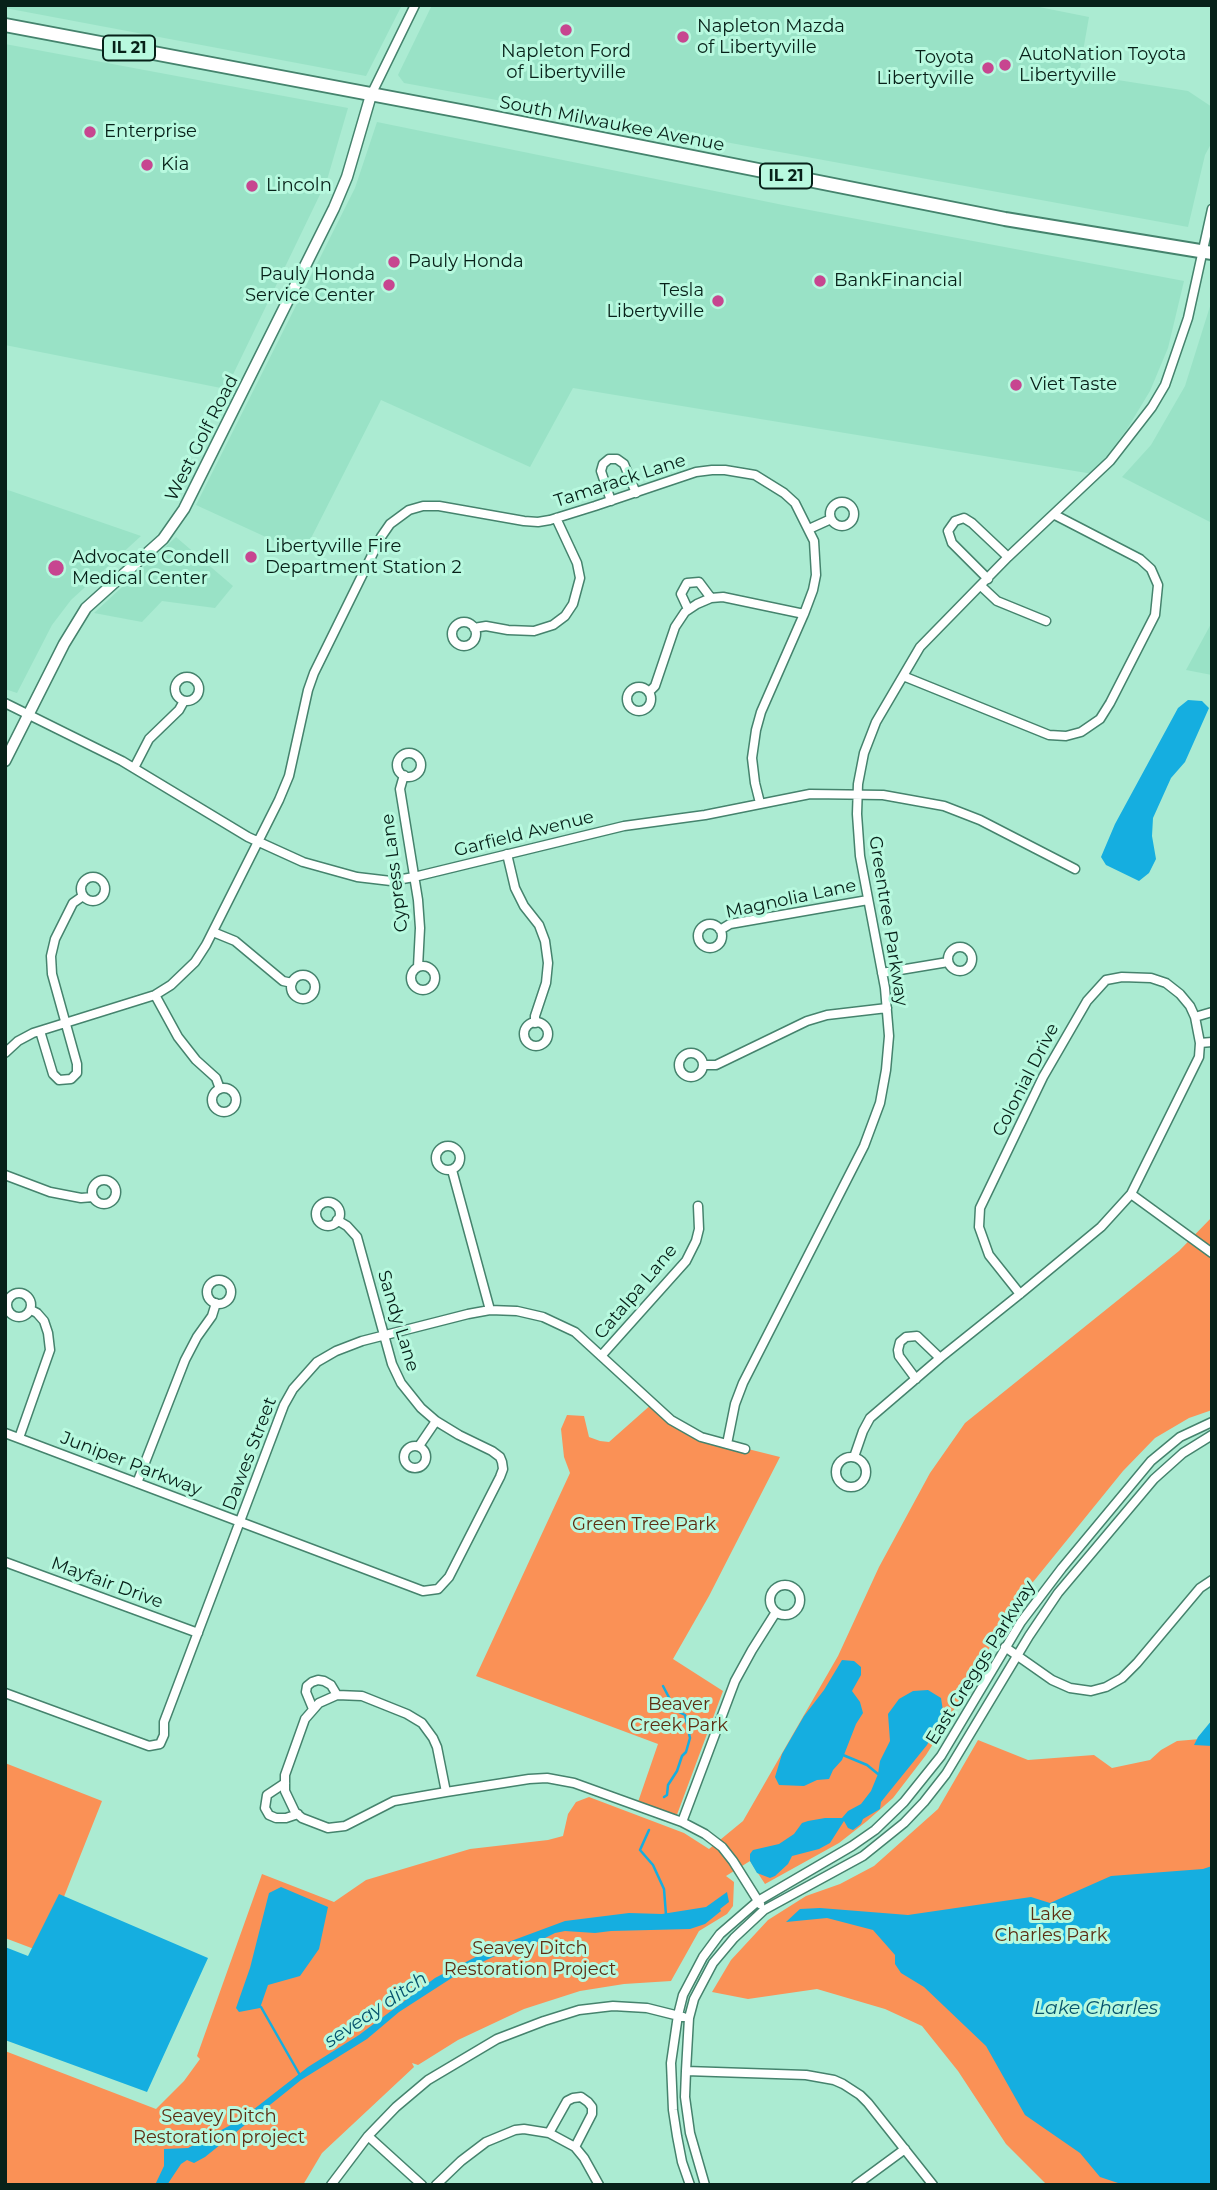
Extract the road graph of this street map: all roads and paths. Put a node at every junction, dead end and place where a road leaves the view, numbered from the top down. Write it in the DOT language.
graph roads {
  1 [pos="415,5"];
  2 [pos="5,25"];
  3 [pos="371,95"];
  4 [pos="1212,209"];
  5 [pos="1207,253"];
  6 [pos="636,492"];
  7 [pos="611,501"];
  8 [pos="1055,515"];
  9 [pos="556,518"];
  10 [pos="831,519"];
  11 [pos="809,529"];
  12 [pos="1008,557"];
  13 [pos="984,583"];
  14 [pos="710,598"];
  15 [pos="688,609"];
  16 [pos="804,614"];
  17 [pos="1046,621"];
  18 [pos="474,628"];
  19 [pos="903,676"];
  20 [pos="649,692"];
  21 [pos="184,701"];
  22 [pos="5,703"];
  23 [pos="29,714"];
  24 [pos="5,761"];
  25 [pos="134,768"];
  26 [pos="404,775"];
  27 [pos="858,794"];
  28 [pos="760,803"];
  29 [pos="258,842"];
  30 [pos="507,854"];
  31 [pos="1075,869"];
  32 [pos="414,877"];
  33 [pos="83,896"];
  34 [pos="868,900"];
  35 [pos="720,930"];
  36 [pos="213,932"];
  37 [pos="948,962"];
  38 [pos="418,967"];
  39 [pos="882,973"];
  40 [pos="292,983"];
  41 [pos="155,995"];
  42 [pos="887,1008"];
  43 [pos="1212,1012"];
  44 [pos="1195,1017"];
  45 [pos="64,1022"];
  46 [pos="536,1023"];
  47 [pos="40,1031"];
  48 [pos="1212,1042"];
  49 [pos="1199,1043"];
  50 [pos="5,1053"];
  51 [pos="703,1065"];
  52 [pos="220,1089"];
  53 [pos="452,1170"];
  54 [pos="5,1175"];
  55 [pos="1131,1194"];
  56 [pos="93,1197"];
  57 [pos="698,1206"];
  58 [pos="337,1220"];
  59 [pos="1212,1253"];
  60 [pos="1020,1294"];
  61 [pos="216,1303"];
  62 [pos="31,1310"];
  63 [pos="490,1310"];
  64 [pos="384,1335"];
  65 [pos="601,1356"];
  66 [pos="940,1358"];
  67 [pos="916,1379"];
  68 [pos="436,1421"];
  69 [pos="1212,1422"];
  70 [pos="5,1433"];
  71 [pos="1212,1435"];
  72 [pos="19,1438"];
  73 [pos="727,1444"];
  74 [pos="419,1446"];
  75 [pos="745,1448"];
  76 [pos="854,1457"];
  77 [pos="137,1483"];
  78 [pos="240,1522"];
  79 [pos="5,1562"];
  80 [pos="1212,1580"];
  81 [pos="443,1585"];
  82 [pos="776,1612"];
  83 [pos="198,1633"];
  84 [pos="1005,1647"];
  85 [pos="1018,1655"];
  86 [pos="5,1693"];
  87 [pos="337,1695"];
  88 [pos="313,1709"];
  89 [pos="285,1783"];
  90 [pos="446,1792"];
  91 [pos="298,1814"];
  92 [pos="682,1822"];
  93 [pos="758,1901"];
  94 [pos="764,1910"];
  95 [pos="678,2015"];
  96 [pos="689,2018"];
  97 [pos="686,2071"];
  98 [pos="549,2133"];
  99 [pos="368,2136"];
  100 [pos="575,2147"];
  101 [pos="905,2149"];
  102 [pos="331,2185"];
  103 [pos="422,2185"];
  104 [pos="436,2185"];
  105 [pos="599,2185"];
  106 [pos="690,2185"];
  107 [pos="705,2185"];
  108 [pos="856,2185"];
  109 [pos="933,2185"];
  1 -- 3 [label="street"];
  2 -- 3 [label="main road, South Milwaukee Avenue / IL 21"];
  3 -- 5 [label="main road, South Milwaukee Avenue / IL 21"];
  3 -- 23 [label="street, West Golf Road"];
  4 -- 5 [label="street, Greentree Parkway"];
  5 -- 8 [label="street, Greentree Parkway"];
  6 -- 7 [label="street, Tamarack Lane"];
  6 -- 7 [label="street"];
  6 -- 11 [label="street, Tamarack Lane"];
  7 -- 9 [label="street, Tamarack Lane"];
  8 -- 12 [label="street, Greentree Parkway"];
  8 -- 19 [label="street"];
  9 -- 18 [label="street"];
  9 -- 29 [label="street, Tamarack Lane"];
  10 -- 11 [label="street"];
  11 -- 16 [label="street, Tamarack Lane"];
  12 -- 13 [label="street, Greentree Parkway"];
  12 -- 13 [label="street"];
  13 -- 17 [label="street"];
  13 -- 19 [label="street, Greentree Parkway"];
  14 -- 15 [label="street"];
  14 -- 15 [label="street"];
  14 -- 16 [label="street"];
  15 -- 20 [label="street"];
  16 -- 28 [label="street, Tamarack Lane"];
  19 -- 27 [label="street, Greentree Parkway"];
  21 -- 25 [label="street"];
  22 -- 23 [label="street, Garfield Avenue"];
  23 -- 24 [label="street, West Golf Road"];
  23 -- 25 [label="street, Garfield Avenue"];
  25 -- 29 [label="street, Garfield Avenue"];
  26 -- 32 [label="street, Cypress Lane"];
  27 -- 28 [label="street, Garfield Avenue"];
  27 -- 31 [label="street, Garfield Avenue"];
  27 -- 34 [label="street, Greentree Parkway"];
  28 -- 30 [label="street, Garfield Avenue"];
  29 -- 32 [label="street, Garfield Avenue"];
  29 -- 36 [label="street"];
  30 -- 32 [label="street, Garfield Avenue"];
  30 -- 46 [label="street"];
  32 -- 38 [label="street, Cypress Lane"];
  33 -- 45 [label="street"];
  34 -- 35 [label="street, Magnolia Lane"];
  34 -- 39 [label="street, Greentree Parkway"];
  36 -- 40 [label="street"];
  36 -- 41 [label="street"];
  37 -- 39 [label="street"];
  39 -- 42 [label="street, Greentree Parkway"];
  41 -- 45 [label="street"];
  41 -- 52 [label="street"];
  42 -- 51 [label="street"];
  42 -- 73 [label="street, Greentree Parkway"];
  43 -- 44 [label="street"];
  44 -- 49 [label="street, Colonial Drive"];
  44 -- 60 [label="street, Colonial Drive"];
  45 -- 47 [label="street"];
  45 -- 47 [label="street"];
  47 -- 50 [label="street"];
  48 -- 49 [label="street"];
  49 -- 55 [label="street, Colonial Drive"];
  53 -- 63 [label="street"];
  54 -- 56 [label="street"];
  55 -- 59 [label="street"];
  55 -- 60 [label="street, Colonial Drive"];
  57 -- 65 [label="street, Catalpa Lane"];
  58 -- 64 [label="street, Sandy Lane"];
  60 -- 66 [label="street, Colonial Drive"];
  61 -- 77 [label="street"];
  62 -- 72 [label="street"];
  63 -- 64 [label="street, Dawes Street"];
  63 -- 65 [label="street, Dawes Street"];
  64 -- 68 [label="street, Sandy Lane"];
  64 -- 78 [label="street, Dawes Street"];
  65 -- 73 [label="street, Dawes Street"];
  66 -- 67 [label="street, Colonial Drive"];
  66 -- 67 [label="street"];
  67 -- 76 [label="street, Colonial Drive"];
  68 -- 74 [label="street"];
  68 -- 81 [label="street, Sandy Lane"];
  69 -- 84 [label="street, East Greggs Parkway"];
  70 -- 72 [label="street, Juniper Parkway"];
  71 -- 85 [label="street, East Greggs Parkway"];
  72 -- 77 [label="street, Juniper Parkway"];
  73 -- 75 [label="street, Dawes Street"];
  77 -- 78 [label="street, Juniper Parkway"];
  78 -- 81 [label="street, Juniper Parkway"];
  78 -- 83 [label="street, Dawes Street"];
  79 -- 83 [label="street, Mayfair Drive"];
  80 -- 85 [label="street"];
  82 -- 92 [label="street"];
  83 -- 86 [label="street, Dawes Street"];
  84 -- 85 [label="street"];
  84 -- 93 [label="street, East Greggs Parkway"];
  85 -- 94 [label="street, East Greggs Parkway"];
  87 -- 88 [label="street"];
  87 -- 88 [label="street"];
  87 -- 90 [label="street"];
  88 -- 89 [label="street"];
  89 -- 91 [label="street"];
  89 -- 91 [label="street"];
  90 -- 91 [label="street"];
  90 -- 92 [label="street"];
  92 -- 93 [label="street"];
  93 -- 94 [label="street"];
  93 -- 95 [label="street, East Greggs Parkway"];
  94 -- 96 [label="street, East Greggs Parkway"];
  95 -- 96 [label="street"];
  95 -- 99 [label="street"];
  95 -- 106 [label="street, East Greggs Parkway"];
  96 -- 97 [label="street, East Greggs Parkway"];
  97 -- 101 [label="street"];
  97 -- 107 [label="street, East Greggs Parkway"];
  98 -- 100 [label="street"];
  98 -- 100 [label="street"];
  98 -- 104 [label="street"];
  99 -- 102 [label="street"];
  99 -- 103 [label="street"];
  100 -- 105 [label="street"];
  101 -- 108 [label="street"];
  101 -- 109 [label="street"];
}
